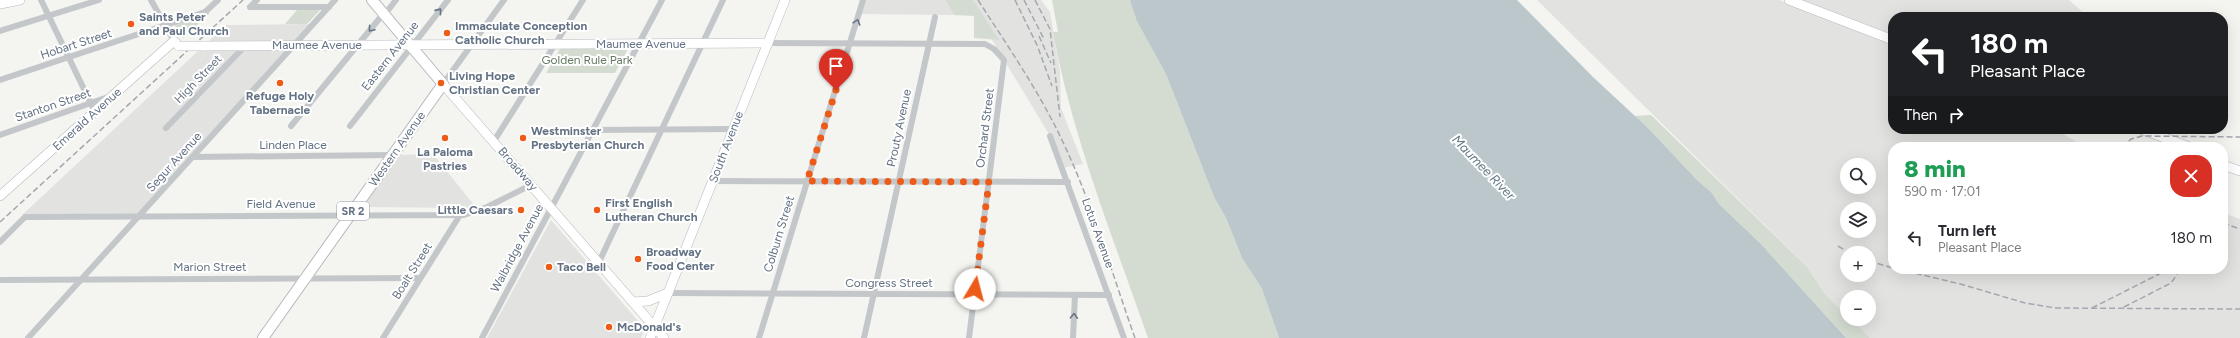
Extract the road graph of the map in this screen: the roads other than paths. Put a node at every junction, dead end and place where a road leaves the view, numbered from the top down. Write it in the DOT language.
graph roads {
  1 [pos="20,0"];
  2 [pos="41,0"];
  3 [pos="99,0"];
  4 [pos="151,0"];
  5 [pos="218,0"];
  6 [pos="257,0"];
  7 [pos="335,0"];
  8 [pos="372,0"];
  9 [pos="396,0"];
  10 [pos="448,0"];
  11 [pos="504,0"];
  12 [pos="583,0"];
  13 [pos="662,0"];
  14 [pos="723,0"];
  15 [pos="785,0"];
  16 [pos="863,0"];
  17 [pos="1789,0"];
  18 [pos="0,4"];
  19 [pos="329,7"];
  20 [pos="384,13"];
  21 [pos="48,16"];
  22 [pos="934,17"];
  23 [pos="166,25"];
  24 [pos="0,31"];
  25 [pos="1888,38"];
  26 [pos="702,43"];
  27 [pos="768,43"];
  28 [pos="850,43"];
  29 [pos="929,43"];
  30 [pos="176,44"];
  31 [pos="472,44"];
  32 [pos="556,44"];
  33 [pos="639,44"];
  34 [pos="294,45"];
  35 [pos="358,45"];
  36 [pos="412,45"];
  37 [pos="245,46"];
  38 [pos="68,58"];
  39 [pos="1004,63"];
  40 [pos="0,80"];
  41 [pos="443,84"];
  42 [pos="113,95"];
  43 [pos="90,103"];
  44 [pos="95,112"];
  45 [pos="291,126"];
  46 [pos="350,126"];
  47 [pos="166,128"];
  48 [pos="662,129"];
  49 [pos="733,129"];
  50 [pos="593,130"];
  51 [pos="2144,134"];
  52 [pos="2153,134"];
  53 [pos="0,135"];
  54 [pos="1050,136"];
  55 [pos="494,142"];
  56 [pos="2164,142"];
  57 [pos="2174,142"];
  58 [pos="393,155"];
  59 [pos="193,157"];
  60 [pos="2228,161"];
  61 [pos="2240,165"];
  62 [pos="2228,167"];
  63 [pos="2240,171"];
  64 [pos="713,181"];
  65 [pos="807,181"];
  66 [pos="898,182"];
  67 [pos="989,182"];
  68 [pos="1068,182"];
  69 [pos="531,185"];
  70 [pos="0,195"];
  71 [pos="551,208"];
  72 [pos="351,214"];
  73 [pos="460,215"];
  74 [pos="140,216"];
  75 [pos="0,242"];
  76 [pos="599,262"];
  77 [pos="307,277"];
  78 [pos="420,278"];
  79 [pos="82,279"];
  80 [pos="0,280"];
  81 [pos="668,293"];
  82 [pos="772,294"];
  83 [pos="874,294"];
  84 [pos="975,294"];
  85 [pos="1075,295"];
  86 [pos="1109,295"];
  87 [pos="633,302"];
  88 [pos="654,327"];
  89 [pos="28,338"];
  90 [pos="263,338"];
  91 [pos="383,338"];
  92 [pos="482,338"];
  93 [pos="650,338"];
  94 [pos="664,338"];
  95 [pos="759,338"];
  96 [pos="864,338"];
  97 [pos="969,338"];
  98 [pos="1073,338"];
  99 [pos="1124,338"];
  1 -- 18 [label="street"];
  2 -- 21 [label="street"];
  3 -- 21 [label="street"];
  4 -- 23 [label="street"];
  5 -- 23 [label="street, Hobart Street"];
  6 -- 19 [label="street"];
  7 -- 19 [label="street, Segur Avenue"];
  8 -- 20 [label="main road, Broadway"];
  9 -- 20 [label="street"];
  36 -- 10 [label="street, Eastern Avenue, one-way"];
  11 -- 31 [label="street, Western Avenue"];
  12 -- 32 [label="street"];
  13 -- 33 [label="street, Walbridge Avenue"];
  14 -- 26 [label="street"];
  15 -- 27 [label="street, South Avenue"];
  28 -- 16 [label="street, Colburn Street, one-way"];
  17 -- 25 [label="street"];
  19 -- 34 [label="street, Segur Avenue"];
  20 -- 35 [label="street, one-way"];
  20 -- 36 [label="main road, Broadway"];
  21 -- 24 [label="street"];
  21 -- 38 [label="street"];
  22 -- 29 [label="street, Prouty Avenue"];
  23 -- 30 [label="street"];
  23 -- 38 [label="street, Hobart Street"];
  26 -- 27 [label="street, Maumee Avenue"];
  26 -- 33 [label="street, Maumee Avenue"];
  26 -- 48 [label="street"];
  27 -- 28 [label="street, Maumee Avenue"];
  27 -- 49 [label="street, South Avenue"];
  28 -- 29 [label="street, Maumee Avenue"];
  28 -- 65 [label="street, Colburn Street"];
  29 -- 39 [label="street, Maumee Avenue"];
  29 -- 66 [label="street, Prouty Avenue"];
  30 -- 37 [label="street, Maumee Avenue, bridge"];
  30 -- 42 [label="street, Emerald Avenue"];
  31 -- 32 [label="street, Maumee Avenue"];
  31 -- 36 [label="street, Maumee Avenue"];
  31 -- 41 [label="street, Western Avenue"];
  32 -- 33 [label="street, Maumee Avenue"];
  32 -- 55 [label="street"];
  33 -- 50 [label="street, Walbridge Avenue"];
  34 -- 35 [label="street, Maumee Avenue"];
  34 -- 37 [label="street, Maumee Avenue"];
  34 -- 59 [label="street, Segur Avenue"];
  35 -- 36 [label="street, Maumee Avenue"];
  35 -- 45 [label="street"];
  36 -- 41 [label="main road, Broadway"];
  36 -- 46 [label="street, Eastern Avenue"];
  37 -- 47 [label="street, High Street"];
  38 -- 40 [label="street, Hobart Street"];
  38 -- 43 [label="street"];
  39 -- 67 [label="street, Orchard Street"];
  41 -- 55 [label="street, Broadway"];
  41 -- 58 [label="main road, Western Avenue / SR 2"];
  42 -- 43 [label="street, Stanton Street"];
  42 -- 44 [label="street, Emerald Avenue"];
  43 -- 44 [label="street"];
  43 -- 53 [label="street, Stanton Street"];
  44 -- 70 [label="street, Emerald Avenue"];
  48 -- 49 [label="street"];
  48 -- 50 [label="street"];
  48 -- 76 [label="street"];
  49 -- 64 [label="street, South Avenue"];
  50 -- 71 [label="street, Walbridge Avenue"];
  51 -- 56 [label="street"];
  52 -- 57 [label="street"];
  54 -- 68 [label="street, Lotus Avenue"];
  55 -- 69 [label="street, Broadway"];
  58 -- 59 [label="street, Linden Place"];
  58 -- 72 [label="main road, Western Avenue / SR 2"];
  59 -- 74 [label="street, Segur Avenue"];
  60 -- 61 [label="street"];
  62 -- 63 [label="street"];
  64 -- 65 [label="street"];
  64 -- 81 [label="street, South Avenue"];
  65 -- 66 [label="street"];
  65 -- 82 [label="street, Colburn Street"];
  66 -- 67 [label="street"];
  66 -- 83 [label="street, Prouty Avenue"];
  67 -- 68 [label="street"];
  67 -- 84 [label="street, Orchard Street"];
  68 -- 86 [label="street, Lotus Avenue"];
  69 -- 71 [label="street, Broadway"];
  69 -- 73 [label="street, Field Avenue"];
  71 -- 76 [label="street, Broadway"];
  71 -- 92 [label="street, Walbridge Avenue"];
  72 -- 73 [label="street, Field Avenue"];
  72 -- 74 [label="street, Field Avenue"];
  72 -- 77 [label="main road, Western Avenue / SR 2"];
  73 -- 78 [label="street, Boalt Street"];
  74 -- 75 [label="street, Field Avenue"];
  74 -- 79 [label="street, Segur Avenue"];
  76 -- 87 [label="street, Broadway"];
  77 -- 78 [label="street, Marion Street"];
  77 -- 79 [label="street, Marion Street"];
  77 -- 90 [label="main road, Western Avenue / SR 2"];
  78 -- 91 [label="street, Boalt Street"];
  79 -- 80 [label="street, Marion Street"];
  79 -- 89 [label="street, Segur Avenue"];
  81 -- 82 [label="street, Congress Street"];
  81 -- 87 [label="street"];
  81 -- 88 [label="street, South Avenue"];
  82 -- 83 [label="street, Congress Street"];
  82 -- 95 [label="street, Colburn Street"];
  83 -- 84 [label="street, Congress Street"];
  83 -- 96 [label="street, Prouty Avenue"];
  84 -- 85 [label="street, Congress Street"];
  84 -- 97 [label="street, Orchard Street"];
  85 -- 86 [label="street, Congress Street"];
  98 -- 85 [label="street, one-way"];
  86 -- 99 [label="street, Lotus Avenue"];
  87 -- 88 [label="street, Broadway"];
  88 -- 93 [label="street, South Avenue"];
  88 -- 94 [label="street, Broadway"];
}
